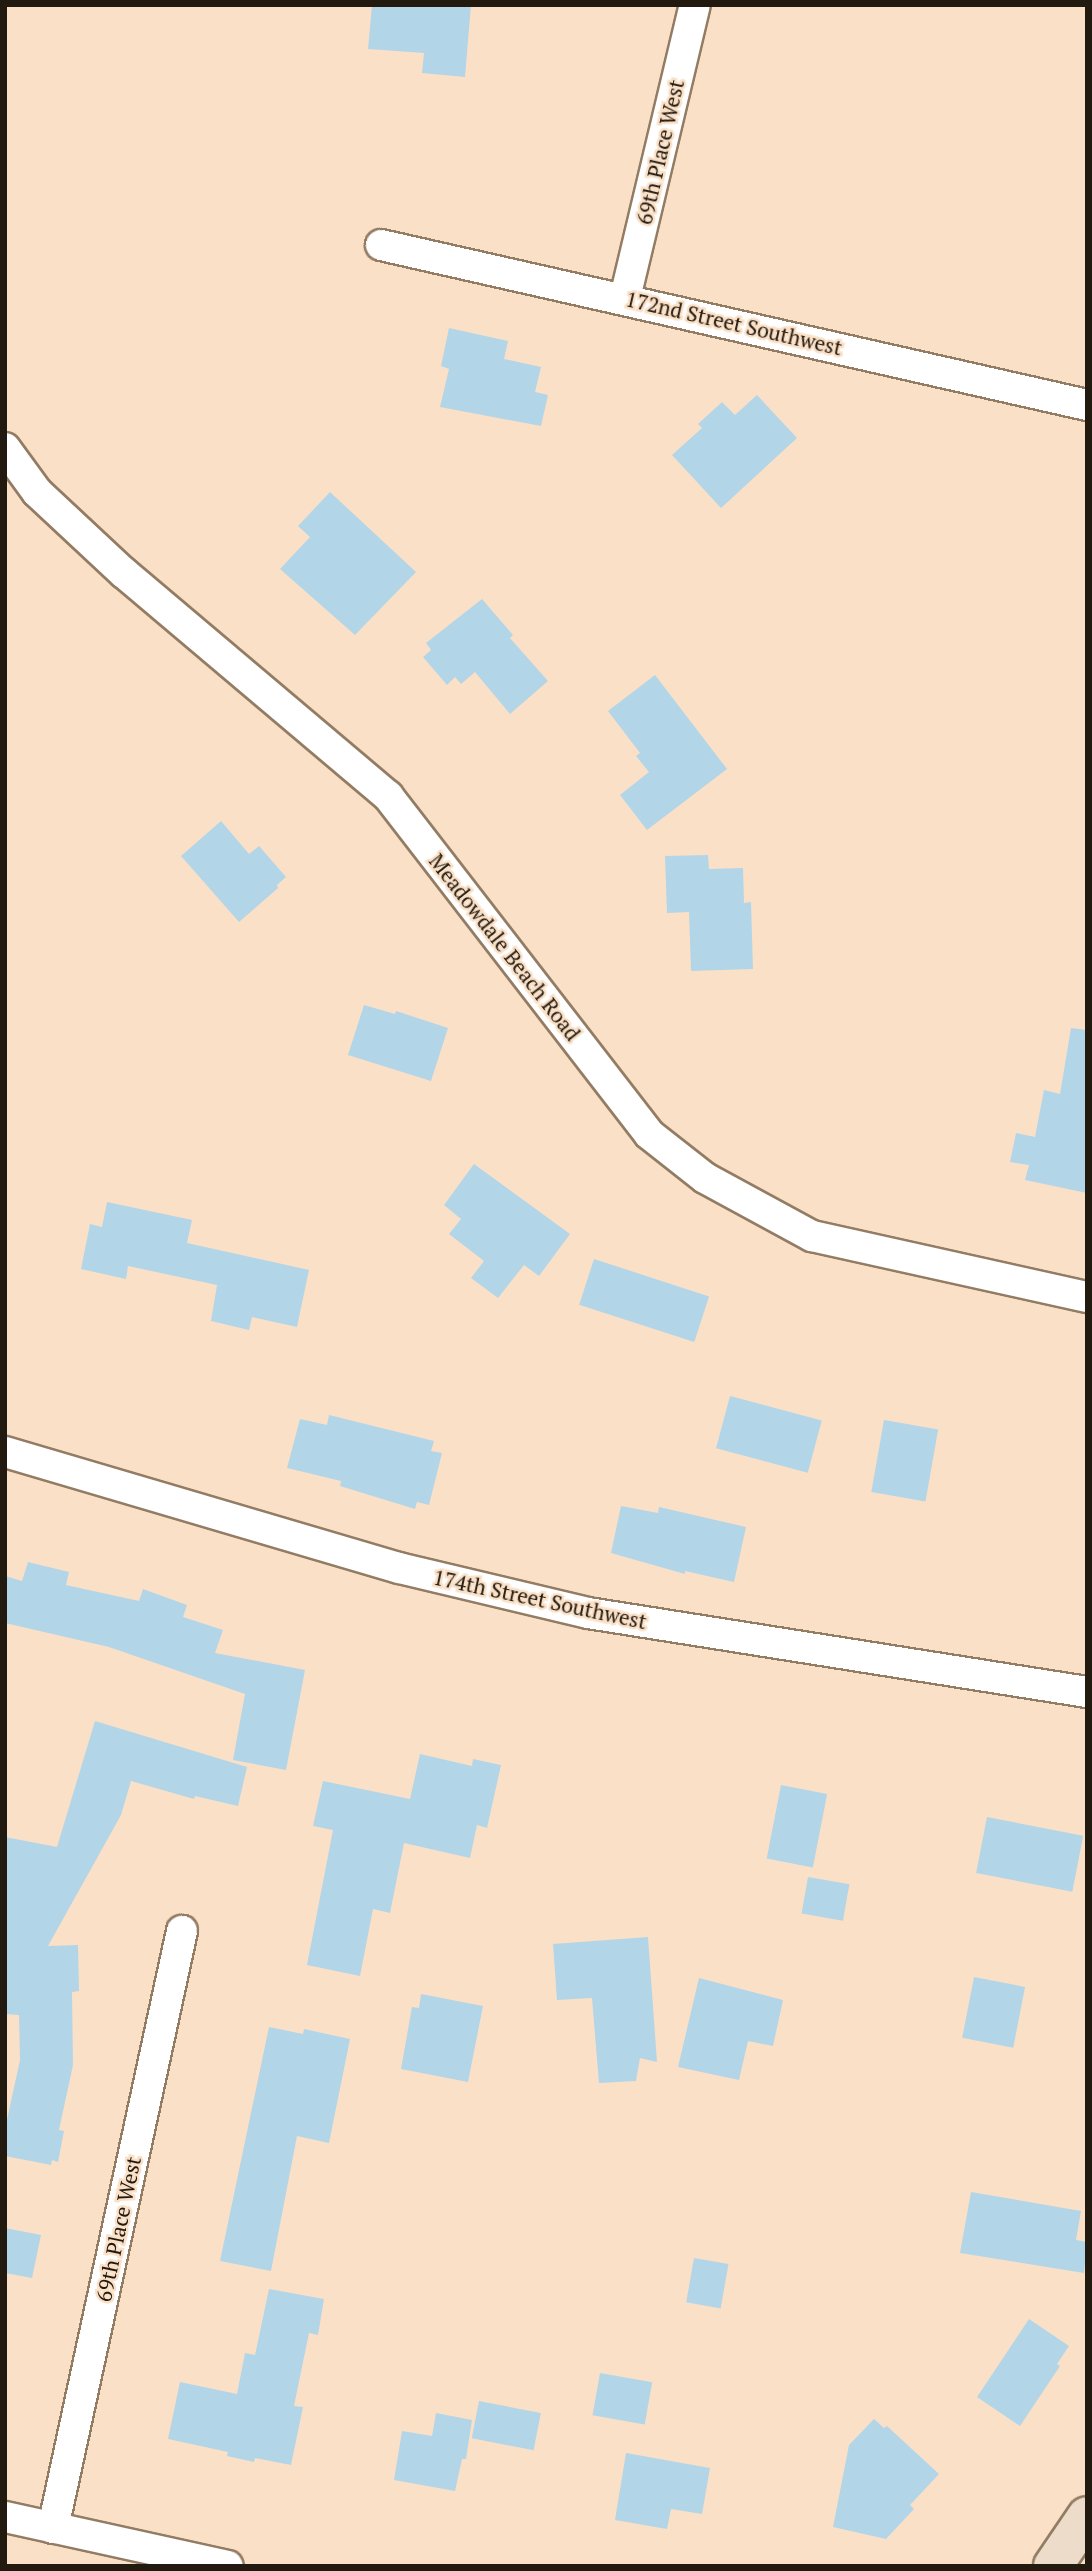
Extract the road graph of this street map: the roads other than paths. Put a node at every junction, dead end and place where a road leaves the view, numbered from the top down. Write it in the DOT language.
graph roads {
  1 [pos="695,5"];
  2 [pos="382,245"];
  3 [pos="625,298"];
  4 [pos="1087,405"];
  5 [pos="5,448"];
  6 [pos="1087,1297"];
  7 [pos="5,1452"];
  8 [pos="1087,1692"];
  9 [pos="182,1931"];
  10 [pos="1087,2516"];
  11 [pos="5,2517"];
  12 [pos="54,2528"];
  13 [pos="228,2566"];
  14 [pos="1053,2566"];
  1 -- 3 [label="street, 69th Place West"];
  2 -- 3 [label="street, 172nd Street Southwest"];
  3 -- 4 [label="street, 172nd Street Southwest"];
  5 -- 6 [label="street, Meadowdale Beach Road"];
  7 -- 8 [label="street, 174th Street Southwest"];
  9 -- 12 [label="street, 69th Place West"];
  10 -- 14 [label="main road"];
  11 -- 12 [label="street"];
  12 -- 13 [label="street"];
}
